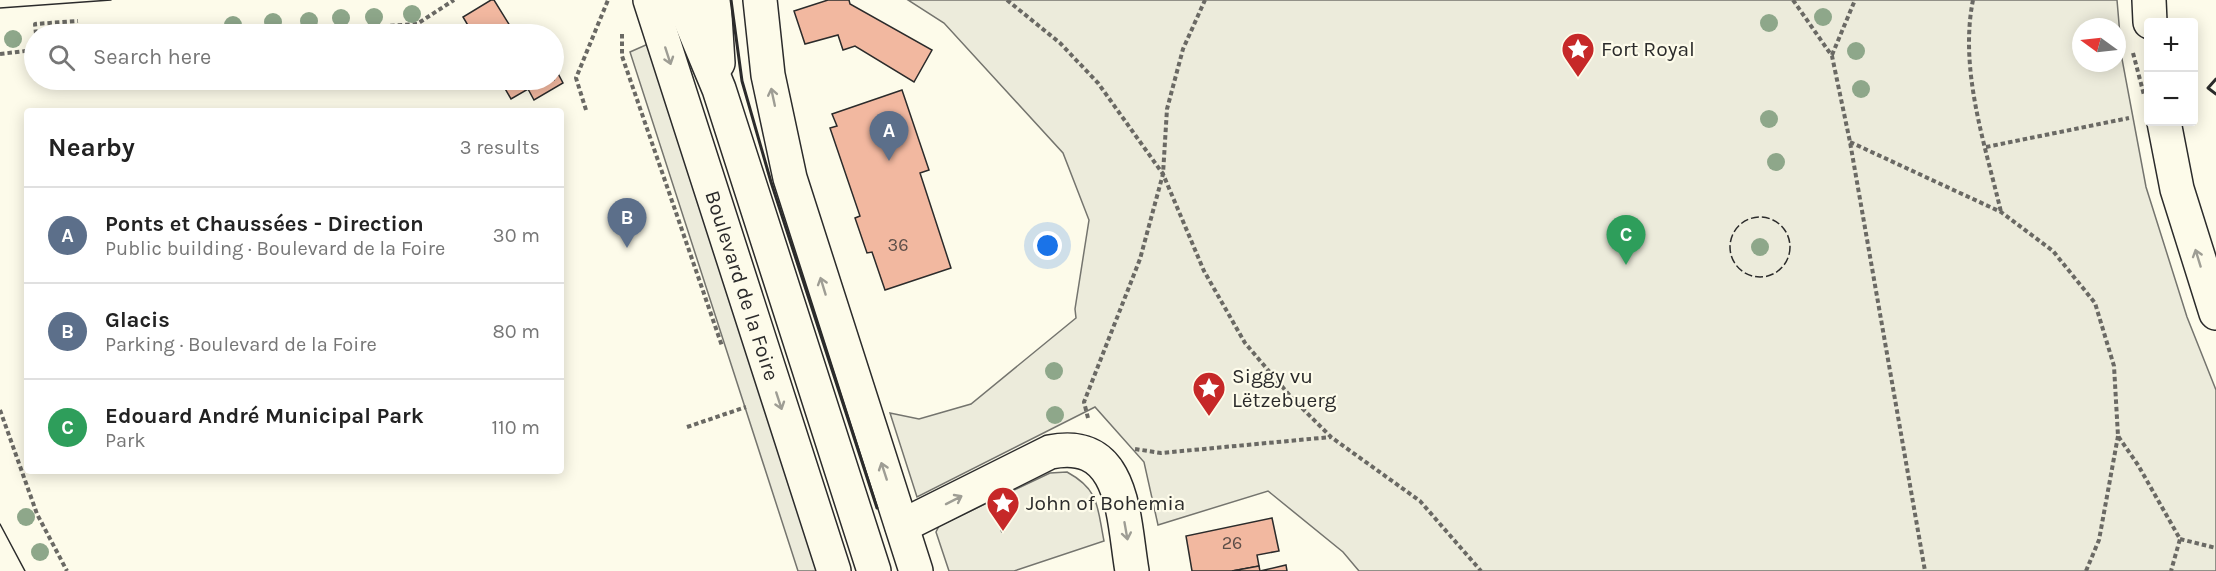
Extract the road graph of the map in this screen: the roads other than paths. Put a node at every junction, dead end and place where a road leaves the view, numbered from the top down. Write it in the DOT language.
graph roads {
  1 [pos="650,0"];
  2 [pos="682,0"];
  3 [pos="714,0"];
  4 [pos="760,0"];
  5 [pos="2149,0"];
  6 [pos="2141,36"];
  7 [pos="719,89"];
  8 [pos="2154,126"];
  9 [pos="2216,313"];
  10 [pos="902,526"];
  11 [pos="834,571"];
  12 [pos="874,571"];
  13 [pos="916,571"];
  14 [pos="1132,571"];
  1 -- 11 [label="main road, Boulevard de la Foire, one-way"];
  2 -- 7 [label="main road"];
  3 -- 7 [label="main road"];
  10 -- 4 [label="main road, one-way"];
  5 -- 6 [label="main road"];
  7 -- 12 [label="main road, Boulevard de la Foire"];
  9 -- 8 [label="main road, one-way"];
  10 -- 13 [label="main road"];
  10 -- 14 [label="main road, one-way"];
}
